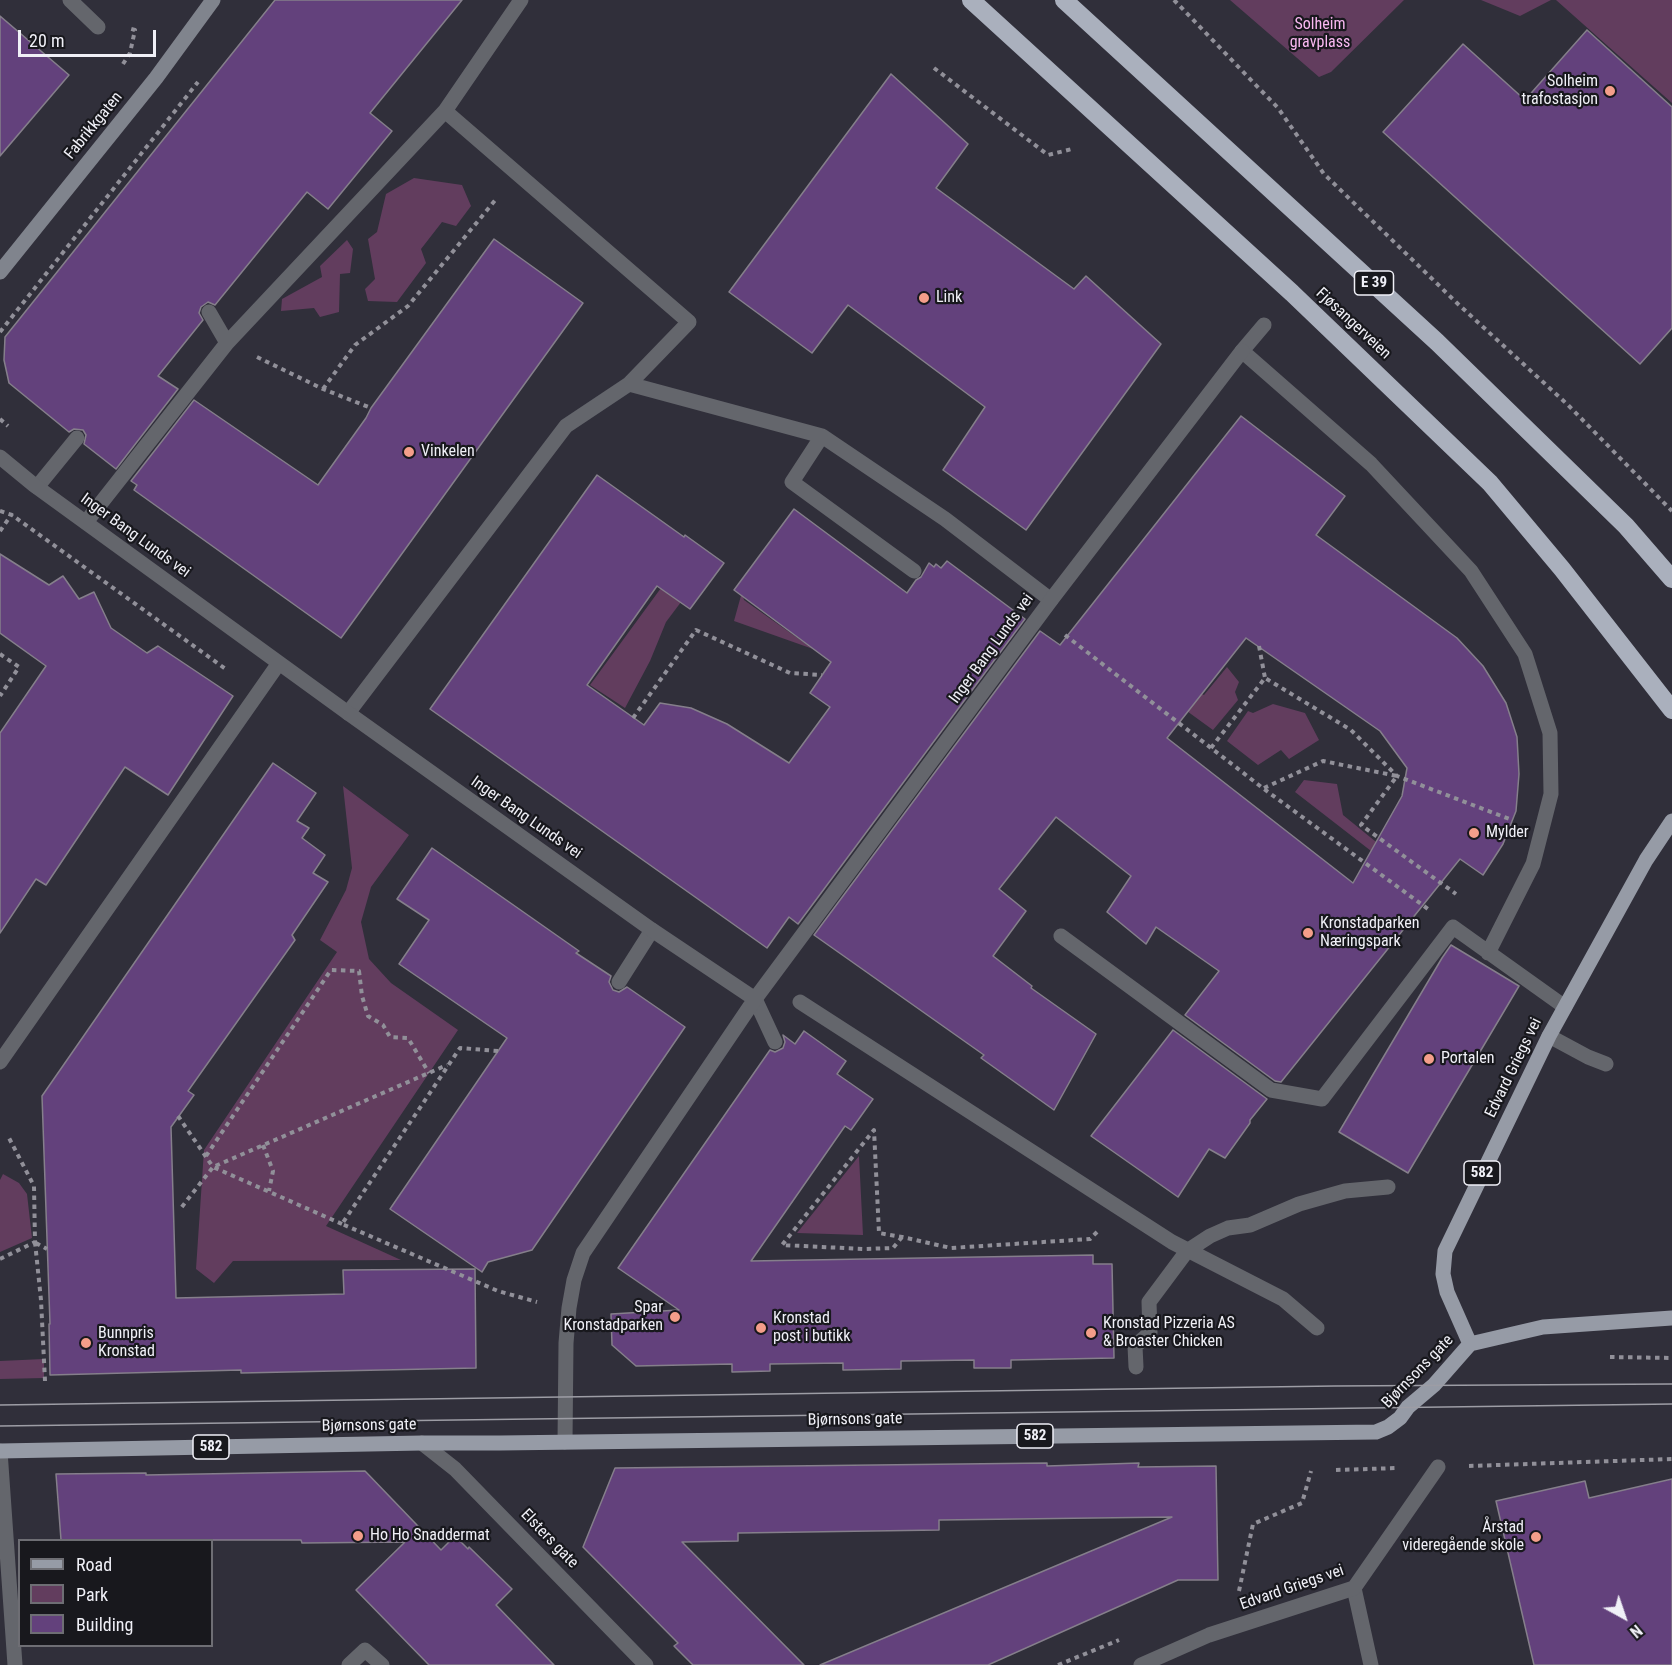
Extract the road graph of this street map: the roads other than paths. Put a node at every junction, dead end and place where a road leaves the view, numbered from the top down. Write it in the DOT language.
graph roads {
  1 [pos="69,0"];
  2 [pos="213,0"];
  3 [pos="521,0"];
  4 [pos="971,0"];
  5 [pos="1071,3"];
  6 [pos="98,27"];
  7 [pos="445,111"];
  8 [pos="0,272"];
  9 [pos="209,312"];
  10 [pos="1264,325"];
  11 [pos="227,343"];
  12 [pos="1242,351"];
  13 [pos="628,384"];
  14 [pos="822,436"];
  15 [pos="77,438"];
  16 [pos="0,458"];
  17 [pos="37,487"];
  18 [pos="86,522"];
  19 [pos="914,571"];
  20 [pos="1672,579"];
  21 [pos="1051,600"];
  22 [pos="279,663"];
  23 [pos="1672,710"];
  24 [pos="348,713"];
  25 [pos="1672,820"];
  26 [pos="652,930"];
  27 [pos="1061,936"];
  28 [pos="1488,953"];
  29 [pos="619,982"];
  30 [pos="755,999"];
  31 [pos="800,1002"];
  32 [pos="1565,1007"];
  33 [pos="1549,1036"];
  34 [pos="775,1042"];
  35 [pos="0,1062"];
  36 [pos="1606,1064"];
  37 [pos="1388,1187"];
  38 [pos="1187,1251"];
  39 [pos="1672,1318"];
  40 [pos="1317,1328"];
  41 [pos="1470,1344"];
  42 [pos="1136,1367"];
  43 [pos="564,1442"];
  44 [pos="422,1443"];
  45 [pos="0,1451"];
  46 [pos="1438,1467"];
  47 [pos="1354,1588"];
  48 [pos="15,1665"];
  49 [pos="350,1665"];
  50 [pos="382,1665"];
  51 [pos="646,1665"];
  52 [pos="1141,1665"];
  53 [pos="1371,1665"];
  1 -- 6 [label="street"];
  2 -- 8 [label="main road, Fabrikkgaten"];
  3 -- 7 [label="street"];
  4 -- 23 [label="highway, Fjøsangerveien"];
  5 -- 20 [label="highway, E 39"];
  7 -- 11 [label="street"];
  7 -- 13 [label="street"];
  9 -- 11 [label="street"];
  10 -- 12 [label="street, Inger Bang Lunds vei"];
  11 -- 18 [label="street"];
  12 -- 21 [label="street, Inger Bang Lunds vei"];
  12 -- 28 [label="street"];
  13 -- 14 [label="street"];
  13 -- 24 [label="street"];
  14 -- 19 [label="street"];
  14 -- 21 [label="street"];
  15 -- 17 [label="street"];
  16 -- 17 [label="street, Inger Bang Lunds vei"];
  17 -- 18 [label="street, Inger Bang Lunds vei"];
  18 -- 22 [label="street, Inger Bang Lunds vei"];
  21 -- 30 [label="street, Inger Bang Lunds vei"];
  22 -- 24 [label="street, Inger Bang Lunds vei"];
  22 -- 35 [label="street"];
  24 -- 26 [label="street, Inger Bang Lunds vei"];
  25 -- 32 [label="main road, Edvard Griegs vei / 582"];
  26 -- 29 [label="street"];
  26 -- 30 [label="street, Inger Bang Lunds vei"];
  27 -- 28 [label="street"];
  28 -- 32 [label="street"];
  30 -- 34 [label="street"];
  30 -- 43 [label="street, Inger Bang Lunds vei"];
  31 -- 38 [label="street"];
  32 -- 33 [label="main road, Edvard Griegs vei / 582"];
  33 -- 36 [label="street"];
  33 -- 41 [label="main road, Edvard Griegs vei / 582"];
  37 -- 38 [label="street"];
  38 -- 40 [label="street"];
  38 -- 42 [label="street"];
  39 -- 41 [label="main road, Bjørnsons gate"];
  41 -- 43 [label="main road, Bjørnsons gate / 582"];
  43 -- 44 [label="main road, Bjørnsons gate / 582"];
  44 -- 45 [label="main road, Bjørnsons gate / 582"];
  44 -- 51 [label="street, Elsters gate"];
  45 -- 48 [label="street"];
  46 -- 47 [label="street, Edvard Griegs vei"];
  47 -- 52 [label="street, Edvard Griegs vei"];
  47 -- 53 [label="street"];
  49 -- 50 [label="street"];
}
